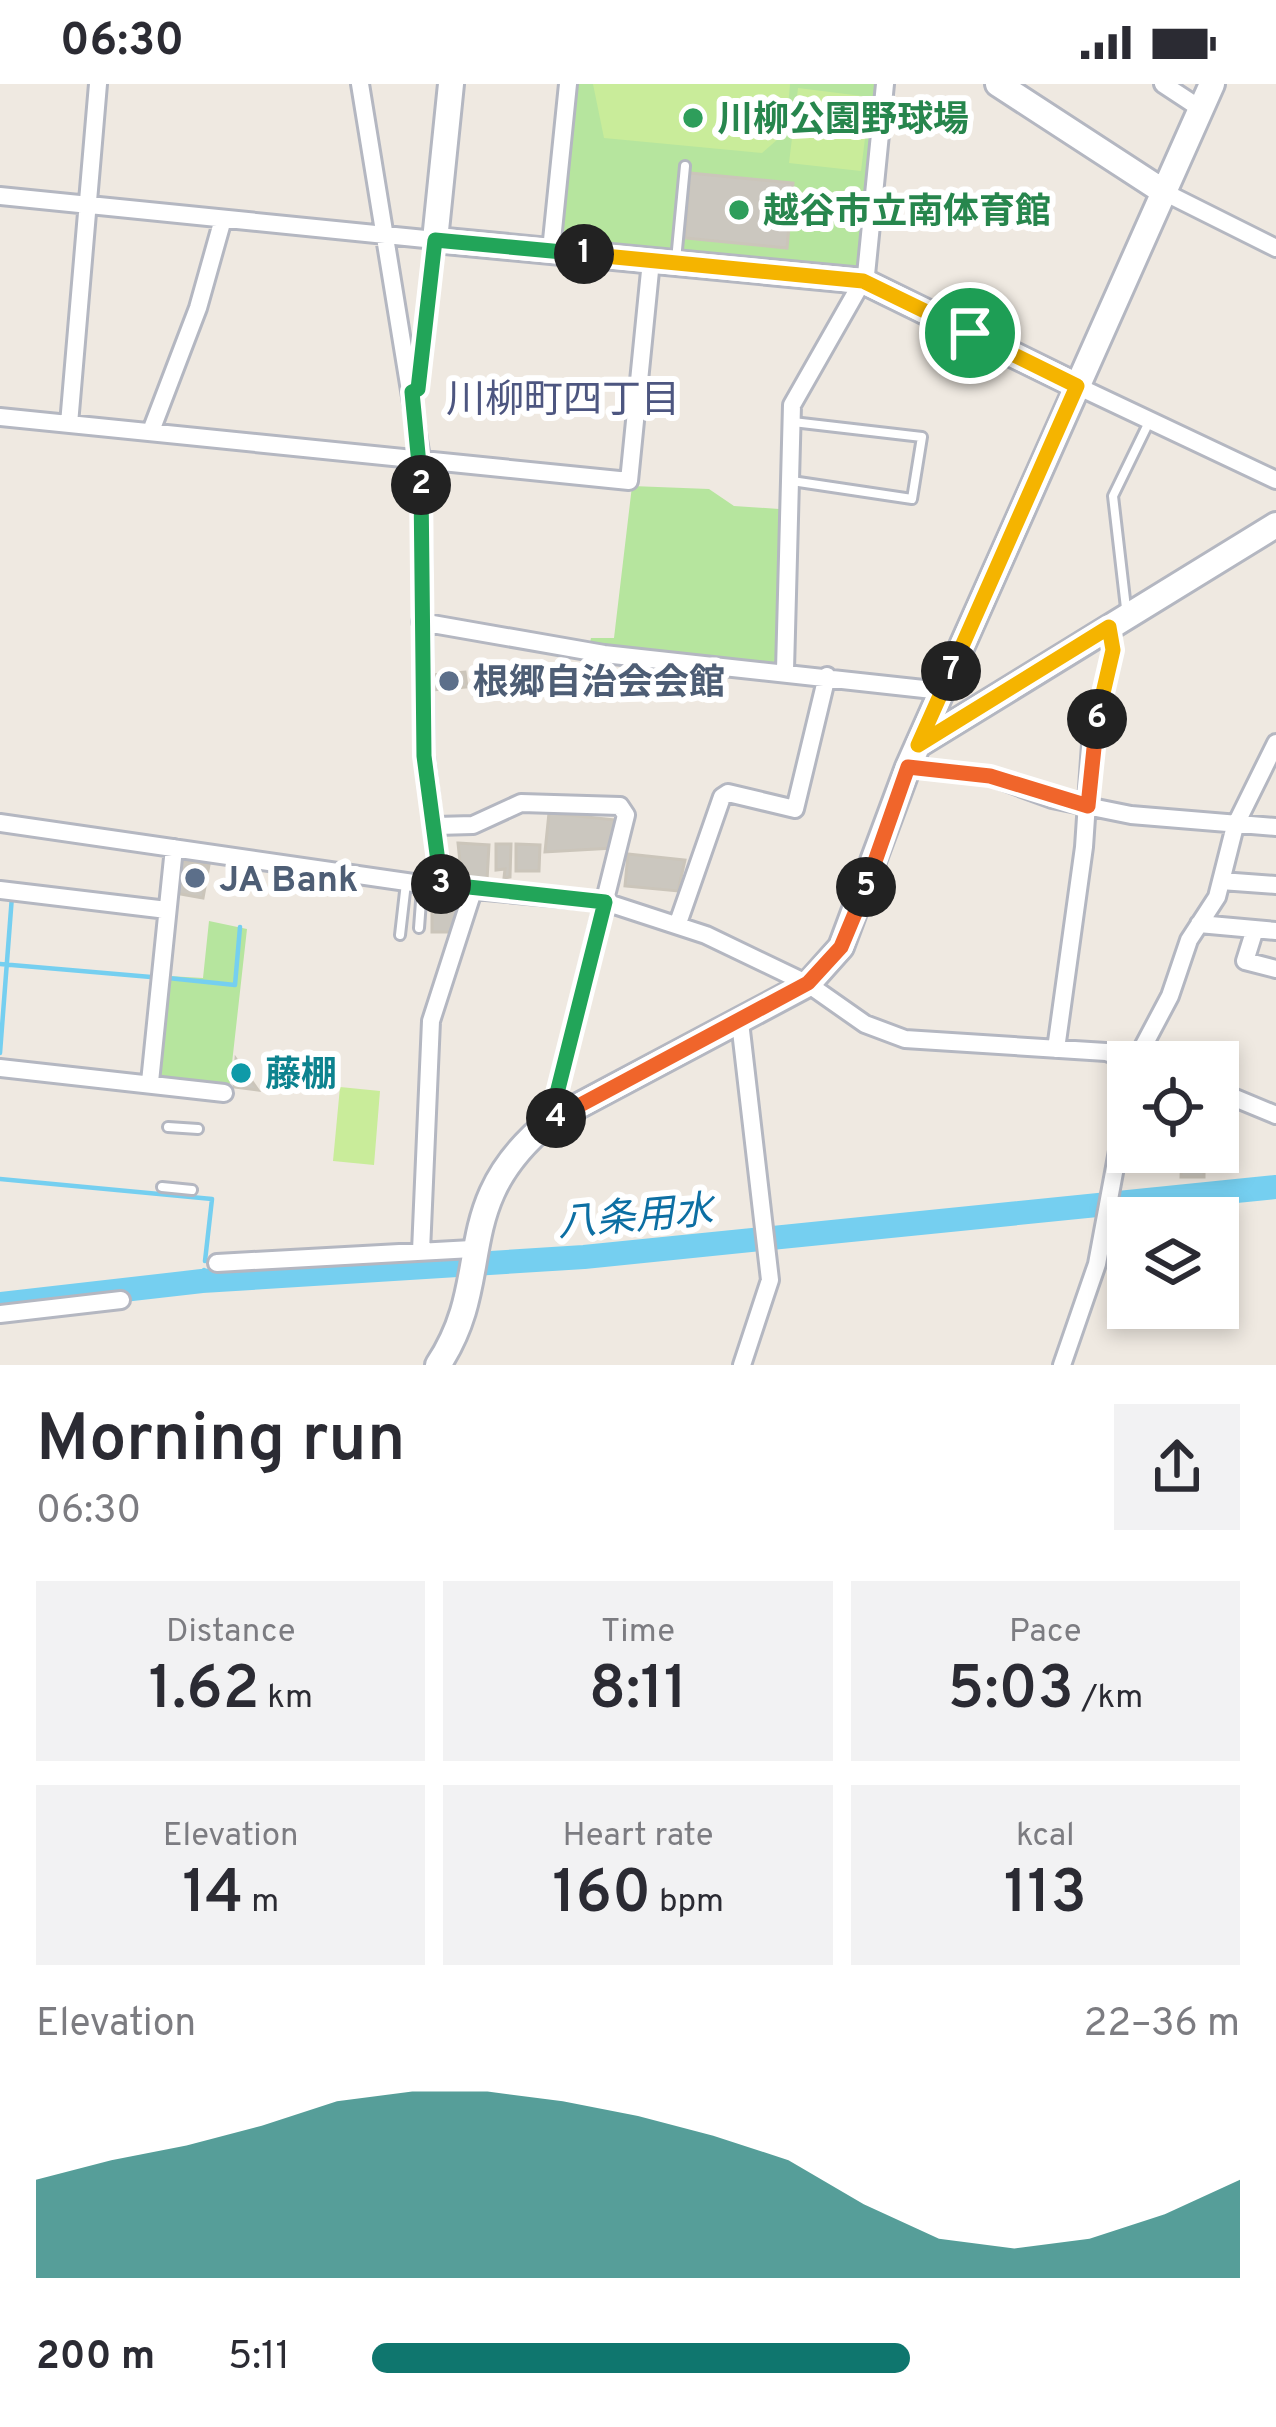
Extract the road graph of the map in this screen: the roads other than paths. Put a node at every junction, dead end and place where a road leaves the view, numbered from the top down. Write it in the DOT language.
graph roads {
  1 [pos="98,84"];
  2 [pos="360,84"];
  3 [pos="451,84"];
  4 [pos="568,84"];
  5 [pos="885,84"];
  6 [pos="998,84"];
  7 [pos="1163,84"];
  8 [pos="1212,84"];
  9 [pos="1201,109"];
  10 [pos="685,166"];
  11 [pos="1164,192"];
  12 [pos="0,196"];
  13 [pos="85,206"];
  14 [pos="223,219"];
  15 [pos="384,236"];
  16 [pos="435,240"];
  17 [pos="1276,248"];
  18 [pos="551,250"];
  19 [pos="663,262"];
  20 [pos="863,281"];
  21 [pos="1077,386"];
  22 [pos="412,392"];
  23 [pos="0,417"];
  24 [pos="1150,420"];
  25 [pos="792,422"];
  26 [pos="69,424"];
  27 [pos="151,431"];
  28 [pos="422,458"];
  29 [pos="792,481"];
  30 [pos="1276,481"];
  31 [pos="1276,525"];
  32 [pos="1118,621"];
  33 [pos="421,622"];
  34 [pos="785,670"];
  35 [pos="827,676"];
  36 [pos="942,691"];
  37 [pos="1276,743"];
  38 [pos="913,756"];
  39 [pos="1088,806"];
  40 [pos="0,823"];
  41 [pos="436,826"];
  42 [pos="1235,826"];
  43 [pos="1276,826"];
  44 [pos="174,848"];
  45 [pos="1221,881"];
  46 [pos="423,884"];
  47 [pos="1276,885"];
  48 [pos="0,890"];
  49 [pos="473,891"];
  50 [pos="605,902"];
  51 [pos="167,910"];
  52 [pos="678,923"];
  53 [pos="1199,924"];
  54 [pos="419,928"];
  55 [pos="1255,929"];
  56 [pos="1276,931"];
  57 [pos="400,935"];
  58 [pos="1276,969"];
  59 [pos="808,983"];
  60 [pos="740,1022"];
  61 [pos="1144,1041"];
  62 [pos="1056,1048"];
  63 [pos="1107,1052"];
  64 [pos="8,1066"];
  65 [pos="150,1082"];
  66 [pos="224,1093"];
  67 [pos="1239,1099"];
  68 [pos="1276,1114"];
  69 [pos="550,1121"];
  70 [pos="168,1127"];
  71 [pos="198,1130"];
  72 [pos="1113,1173"];
  73 [pos="162,1187"];
  74 [pos="192,1190"];
  75 [pos="421,1251"];
  76 [pos="222,1259"];
  77 [pos="471,1260"];
  78 [pos="121,1300"];
  79 [pos="0,1314"];
  80 [pos="438,1365"];
  81 [pos="742,1365"];
  82 [pos="1062,1365"];
  1 -- 13 [label="street"];
  2 -- 15 [label="street"];
  3 -- 16 [label="main road"];
  4 -- 18 [label="street"];
  5 -- 20 [label="street"];
  6 -- 11 [label="main road"];
  7 -- 9 [label="street"];
  8 -- 9 [label="main road"];
  9 -- 11 [label="main road"];
  10 -- 19 [label="lane"];
  11 -- 17 [label="street"];
  11 -- 21 [label="main road"];
  12 -- 13 [label="street"];
  13 -- 14 [label="street"];
  13 -- 26 [label="street"];
  14 -- 15 [label="street"];
  14 -- 27 [label="street"];
  15 -- 16 [label="street"];
  15 -- 22 [label="street"];
  16 -- 18 [label="main road"];
  16 -- 22 [label="street"];
  18 -- 19 [label="main road"];
  19 -- 20 [label="main road"];
  19 -- 28 [label="street"];
  20 -- 21 [label="main road"];
  20 -- 25 [label="street"];
  21 -- 24 [label="street"];
  21 -- 36 [label="main road"];
  22 -- 28 [label="street"];
  23 -- 26 [label="street"];
  24 -- 30 [label="street"];
  24 -- 32 [label="lane"];
  25 -- 29 [label="street"];
  25 -- 29 [label="lane"];
  26 -- 27 [label="street"];
  27 -- 28 [label="street"];
  28 -- 33 [label="street"];
  29 -- 34 [label="street"];
  31 -- 32 [label="main road"];
  32 -- 38 [label="main road"];
  32 -- 39 [label="street"];
  33 -- 34 [label="street"];
  33 -- 41 [label="street"];
  34 -- 35 [label="street"];
  35 -- 36 [label="street"];
  35 -- 52 [label="street"];
  36 -- 38 [label="main road"];
  37 -- 42 [label="street"];
  38 -- 39 [label="street"];
  38 -- 59 [label="main road"];
  39 -- 42 [label="street"];
  39 -- 62 [label="street"];
  40 -- 44 [label="street"];
  41 -- 46 [label="street"];
  41 -- 50 [label="street"];
  42 -- 43 [label="street"];
  42 -- 45 [label="street"];
  44 -- 46 [label="street"];
  44 -- 51 [label="street"];
  45 -- 47 [label="street"];
  45 -- 53 [label="street"];
  46 -- 49 [label="street"];
  46 -- 54 [label="lane"];
  46 -- 57 [label="lane"];
  48 -- 51 [label="street"];
  49 -- 50 [label="street"];
  49 -- 75 [label="street"];
  50 -- 52 [label="street"];
  50 -- 69 [label="street"];
  51 -- 65 [label="street"];
  52 -- 59 [label="street"];
  53 -- 55 [label="street"];
  53 -- 61 [label="street"];
  55 -- 56 [label="street"];
  55 -- 58 [label="street"];
  59 -- 60 [label="main road"];
  59 -- 62 [label="street"];
  60 -- 69 [label="main road"];
  60 -- 81 [label="street"];
  62 -- 63 [label="street"];
  64 -- 65 [label="street"];
  65 -- 66 [label="street"];
  67 -- 68 [label="street"];
  69 -- 77 [label="main road"];
  70 -- 71 [label="lane"];
  72 -- 82 [label="street"];
  73 -- 74 [label="lane"];
  75 -- 76 [label="street"];
  75 -- 77 [label="street"];
  77 -- 80 [label="main road"];
  78 -- 79 [label="street"];
}
